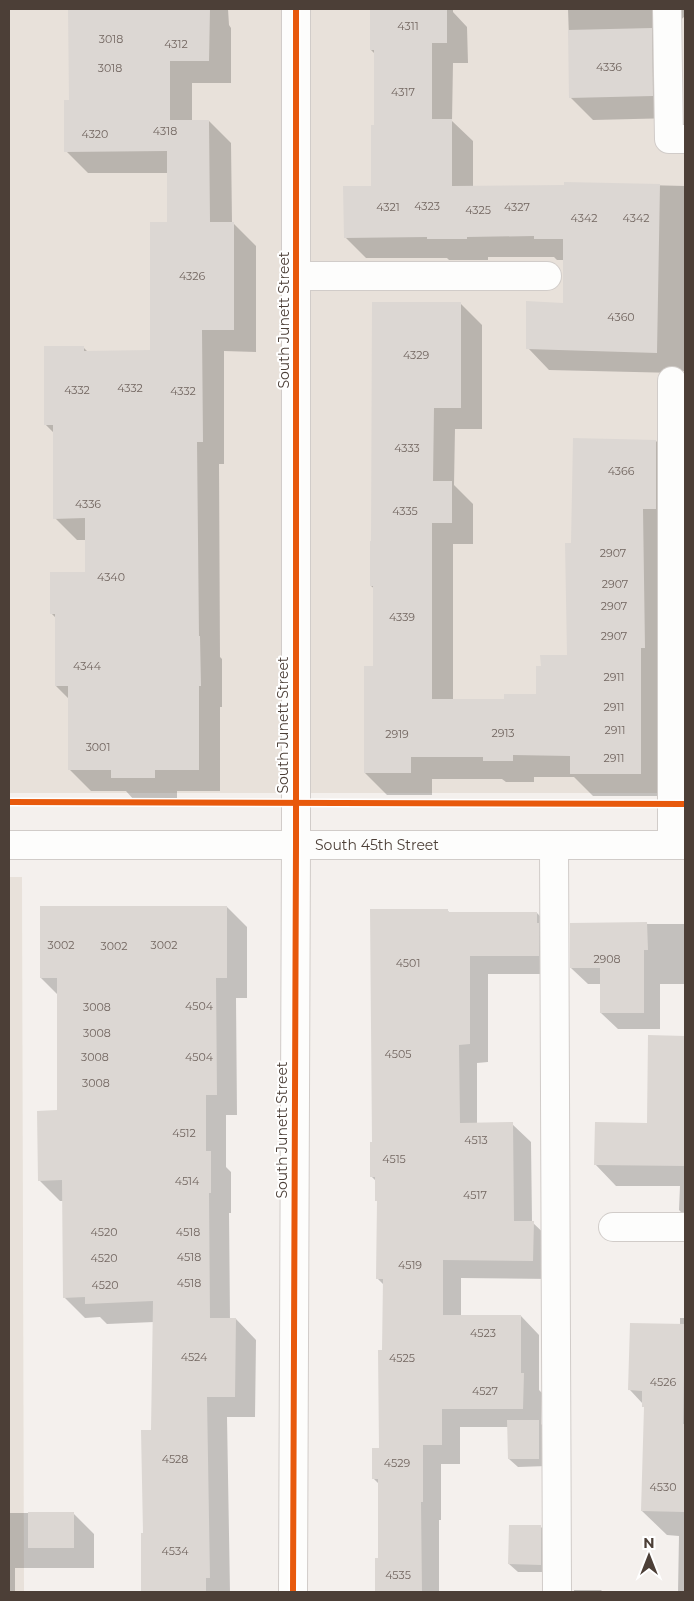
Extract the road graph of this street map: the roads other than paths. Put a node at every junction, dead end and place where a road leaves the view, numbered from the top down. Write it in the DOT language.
graph roads {
  1 [pos="296,9"];
  2 [pos="667,9"];
  3 [pos="685,139"];
  4 [pos="296,276"];
  5 [pos="547,276"];
  6 [pos="672,380"];
  7 [pos="9,845"];
  8 [pos="296,845"];
  9 [pos="554,845"];
  10 [pos="679,845"];
  11 [pos="685,1226"];
  12 [pos="613,1227"];
  13 [pos="293,1592"];
  14 [pos="557,1592"];
  1 -- 4 [label="street, South Junett Street"];
  2 -- 3 [label="street"];
  4 -- 5 [label="street"];
  4 -- 8 [label="street, South Junett Street"];
  6 -- 10 [label="street"];
  7 -- 8 [label="street, South 45th Street"];
  8 -- 9 [label="street, South 45th Street"];
  8 -- 13 [label="street, South Junett Street"];
  9 -- 10 [label="street, South 45th Street"];
  9 -- 14 [label="street"];
  11 -- 12 [label="street"];
}
